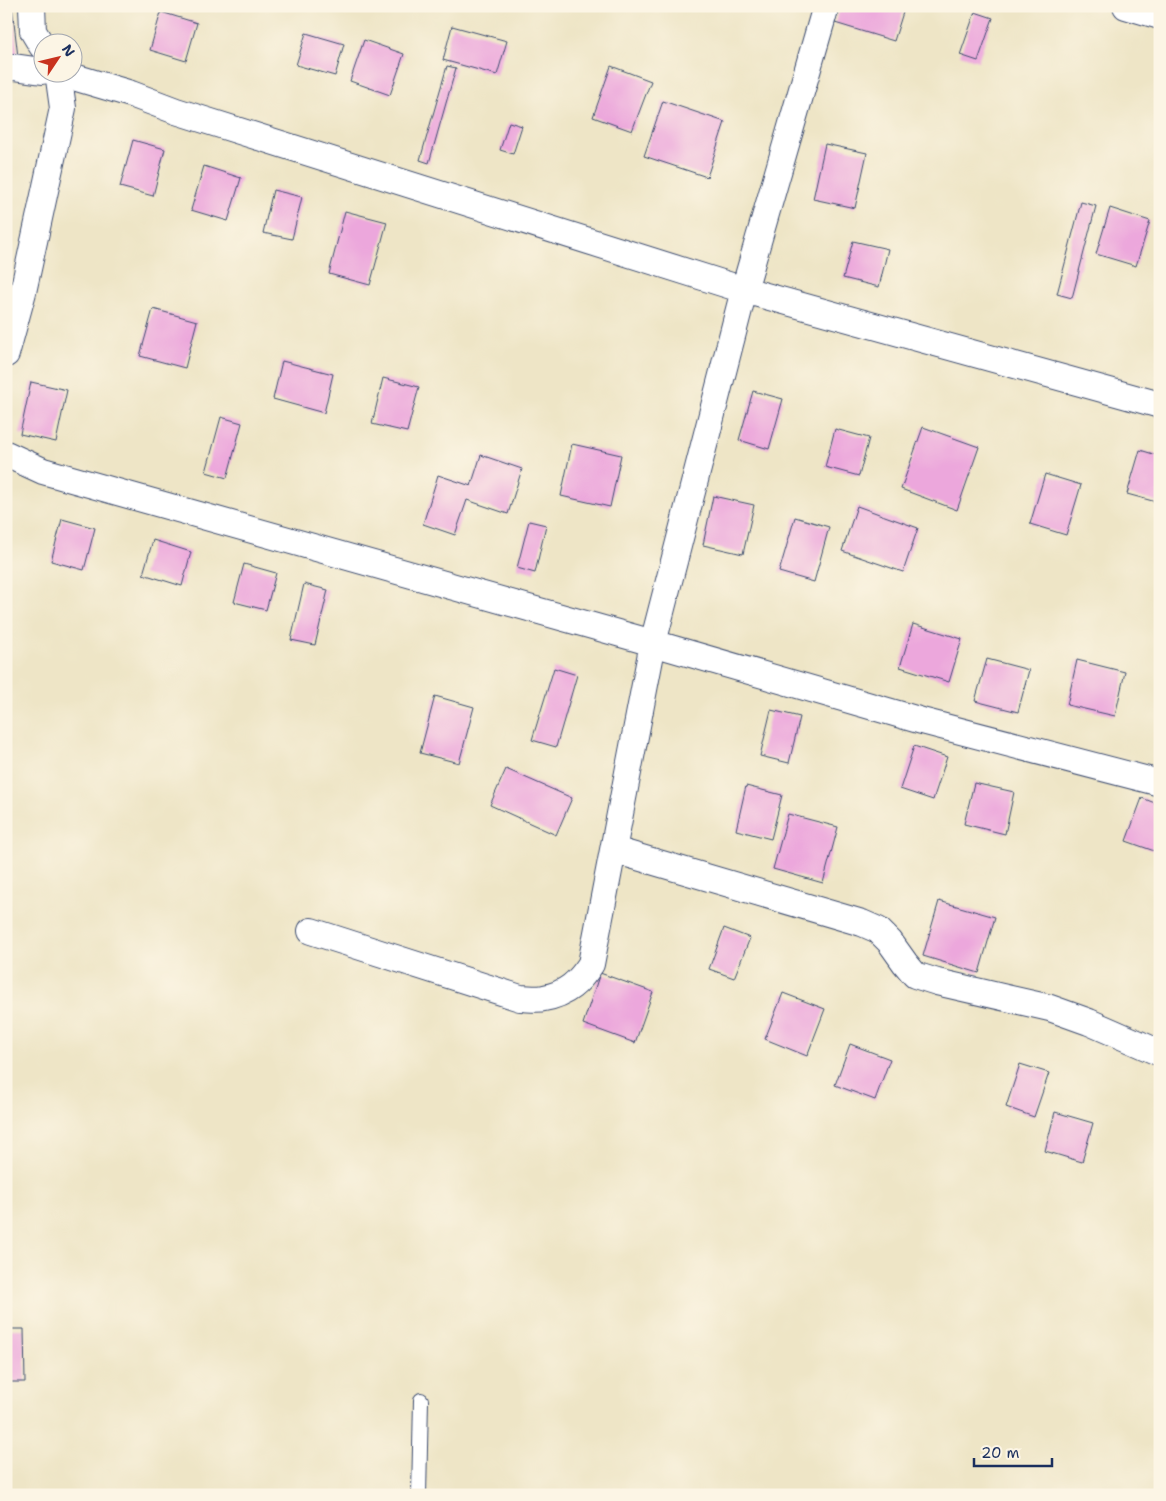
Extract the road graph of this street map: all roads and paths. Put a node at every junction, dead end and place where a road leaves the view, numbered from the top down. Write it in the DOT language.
graph roads {
  1 [pos="32,6"];
  2 [pos="826,6"];
  3 [pos="1126,6"];
  4 [pos="1160,16"];
  5 [pos="35,32"];
  6 [pos="6,68"];
  7 [pos="32,69"];
  8 [pos="82,79"];
  9 [pos="59,82"];
  10 [pos="744,290"];
  11 [pos="6,354"];
  12 [pos="1160,404"];
  13 [pos="6,454"];
  14 [pos="653,643"];
  15 [pos="1160,783"];
  16 [pos="614,850"];
  17 [pos="311,930"];
  18 [pos="1160,1053"];
  19 [pos="421,1400"];
  20 [pos="418,1495"];
  1 -- 5 [label="street"];
  2 -- 10 [label="street"];
  3 -- 4 [label="street"];
  6 -- 7 [label="street"];
  8 -- 10 [label="street"];
  9 -- 11 [label="street"];
  10 -- 12 [label="street"];
  10 -- 14 [label="street"];
  13 -- 14 [label="street"];
  14 -- 15 [label="street"];
  14 -- 16 [label="street"];
  16 -- 17 [label="street"];
  16 -- 18 [label="street"];
  19 -- 20 [label="lane"];
}
